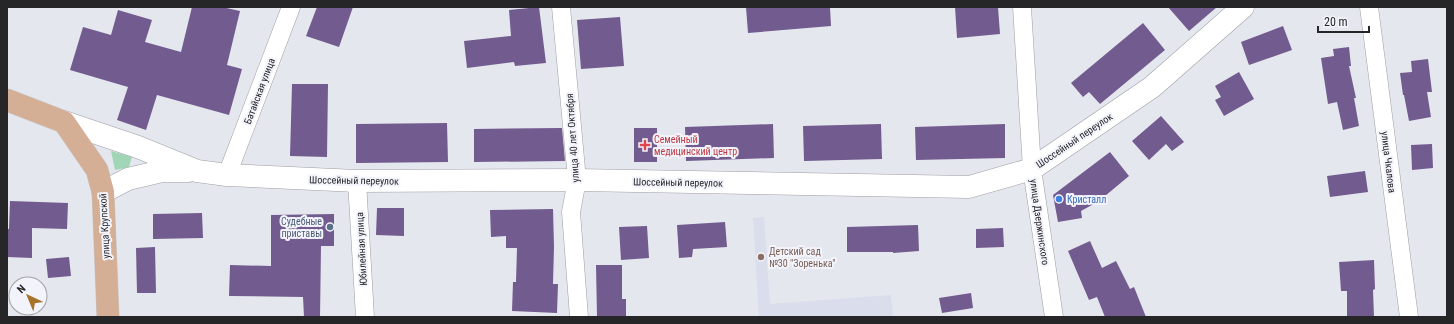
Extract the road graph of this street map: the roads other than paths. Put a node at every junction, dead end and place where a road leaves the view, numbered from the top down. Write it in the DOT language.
graph roads {
  1 [pos="291,7"];
  2 [pos="561,7"];
  3 [pos="1022,7"];
  4 [pos="1243,7"];
  5 [pos="1369,7"];
  6 [pos="13,102"];
  7 [pos="64,122"];
  8 [pos="1032,169"];
  9 [pos="197,172"];
  10 [pos="227,175"];
  11 [pos="577,180"];
  12 [pos="358,181"];
  13 [pos="103,192"];
  14 [pos="108,317"];
  15 [pos="365,317"];
  16 [pos="579,317"];
  17 [pos="1054,317"];
  18 [pos="1409,317"];
  1 -- 10 [label="street, Батайская улица"];
  2 -- 11 [label="street, улица 40 лет Октября"];
  3 -- 8 [label="street, улица Дзержинского"];
  4 -- 8 [label="main road, Шоссейный переулок"];
  5 -- 18 [label="street, улица Чкалова"];
  6 -- 7 [label="main road"];
  7 -- 9 [label="main road, Шоссейный переулок"];
  7 -- 13 [label="main road, улица Крупской"];
  8 -- 11 [label="main road, Шоссейный переулок"];
  8 -- 17 [label="street, улица Дзержинского"];
  9 -- 10 [label="main road, Шоссейный переулок"];
  9 -- 13 [label="main road"];
  10 -- 12 [label="main road, Шоссейный переулок"];
  11 -- 12 [label="main road, Шоссейный переулок"];
  11 -- 16 [label="street, улица 40 лет Октября"];
  12 -- 15 [label="street, Юбилейная улица"];
  13 -- 14 [label="main road, улица Крупской"];
}
